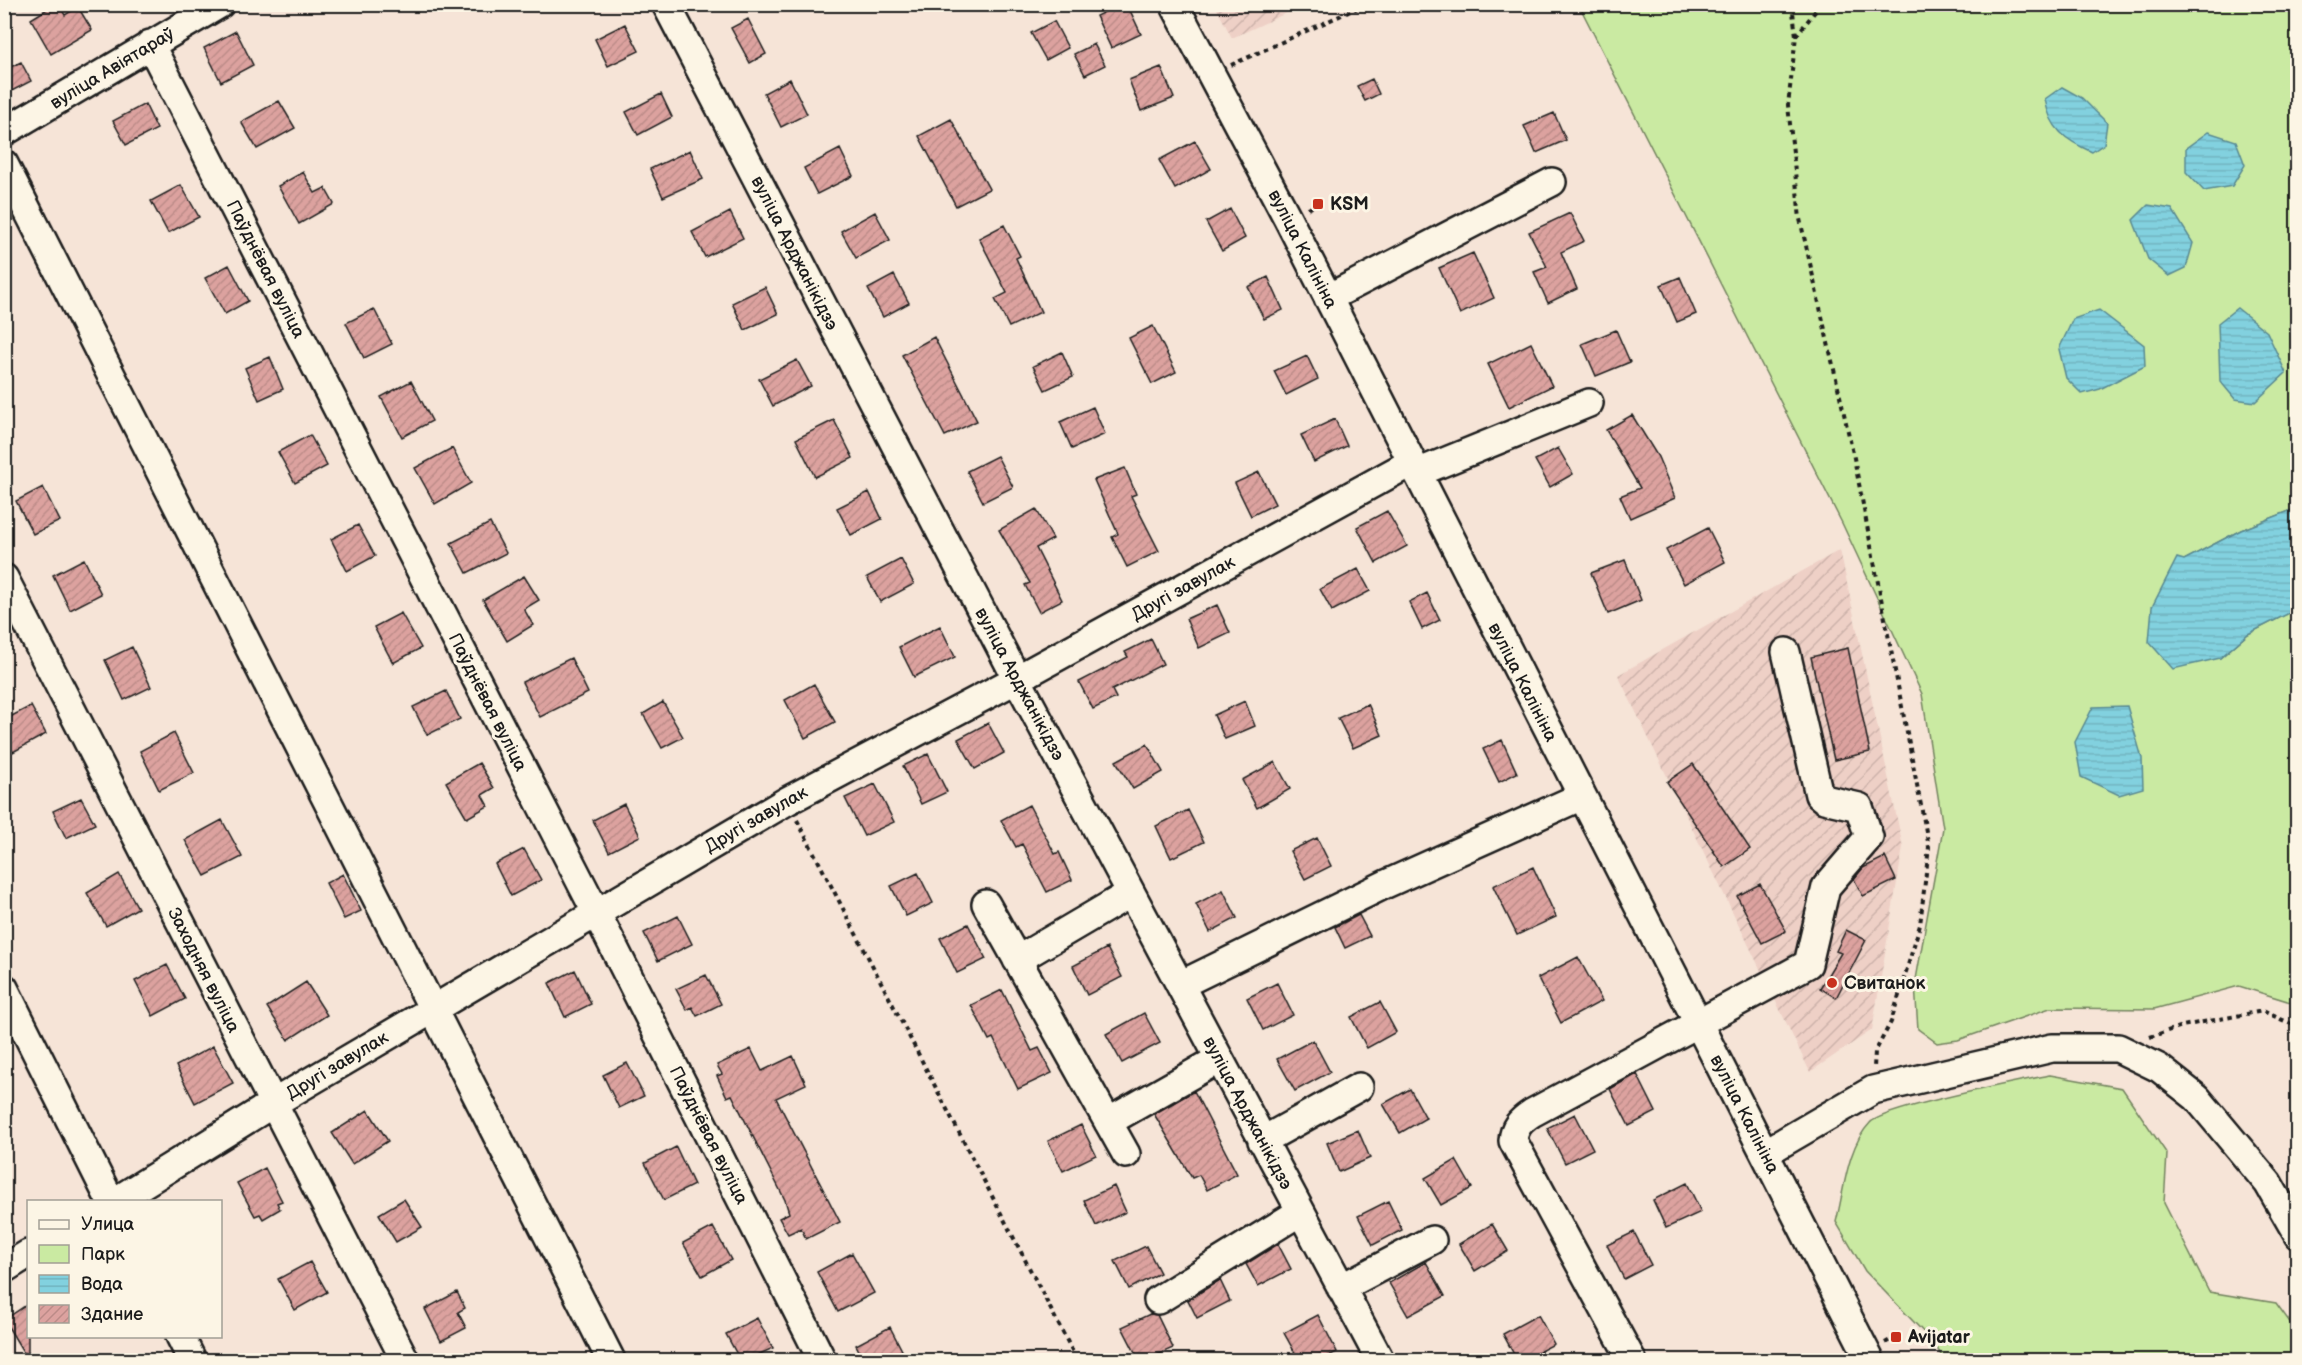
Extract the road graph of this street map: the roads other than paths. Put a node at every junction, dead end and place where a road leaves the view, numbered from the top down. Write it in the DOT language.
graph roads {
  1 [pos="220,4"];
  2 [pos="666,4"];
  3 [pos="1174,4"];
  4 [pos="150,44"];
  5 [pos="4,132"];
  6 [pos="4,164"];
  7 [pos="1552,182"];
  8 [pos="1328,298"];
  9 [pos="1589,403"];
  10 [pos="1414,468"];
  11 [pos="4,578"];
  12 [pos="1786,652"];
  13 [pos="1017,679"];
  14 [pos="1582,796"];
  15 [pos="1131,893"];
  16 [pos="986,904"];
  17 [pos="596,912"];
  18 [pos="1017,960"];
  19 [pos="1180,986"];
  20 [pos="4,988"];
  21 [pos="431,1009"];
  22 [pos="1697,1022"];
  23 [pos="1219,1059"];
  24 [pos="1359,1088"];
  25 [pos="272,1104"];
  26 [pos="1108,1122"];
  27 [pos="1263,1141"];
  28 [pos="1765,1152"];
  29 [pos="1126,1154"];
  30 [pos="112,1200"];
  31 [pos="116,1200"];
  32 [pos="1300,1212"];
  33 [pos="2298,1235"];
  34 [pos="1432,1240"];
  35 [pos="27,1255"];
  36 [pos="4,1269"];
  37 [pos="1341,1288"];
  38 [pos="1158,1300"];
  39 [pos="181,1338"];
  40 [pos="192,1360"];
  41 [pos="405,1360"];
  42 [pos="611,1360"];
  43 [pos="822,1360"];
  44 [pos="1380,1360"];
  45 [pos="1632,1360"];
  46 [pos="1870,1360"];
  1 -- 4 [label="street, вуліца Авіятараў"];
  2 -- 13 [label="street, вуліца Арджанікідзэ"];
  3 -- 8 [label="street, вуліца Калініна"];
  4 -- 5 [label="street, вуліца Авіятараў"];
  4 -- 17 [label="street, Паўднёвая вуліца"];
  6 -- 21 [label="street"];
  7 -- 8 [label="street"];
  8 -- 10 [label="street, вуліца Калініна"];
  9 -- 10 [label="street, Другі завулак"];
  10 -- 13 [label="street, Другі завулак"];
  10 -- 14 [label="street, вуліца Калініна"];
  11 -- 25 [label="street, Заходняя вуліца"];
  12 -- 22 [label="street"];
  13 -- 15 [label="street, вуліца Арджанікідзэ"];
  13 -- 17 [label="street, Другі завулак"];
  14 -- 19 [label="street"];
  14 -- 22 [label="street, вуліца Калініна"];
  15 -- 18 [label="street"];
  15 -- 19 [label="street, вуліца Арджанікідзэ"];
  16 -- 18 [label="street"];
  17 -- 21 [label="street, Другі завулак"];
  17 -- 43 [label="street, Паўднёвая вуліца"];
  18 -- 26 [label="street"];
  19 -- 23 [label="street, вуліца Арджанікідзэ"];
  20 -- 30 [label="street"];
  21 -- 25 [label="street, Другі завулак"];
  21 -- 42 [label="street"];
  22 -- 28 [label="street, вуліца Калініна"];
  22 -- 45 [label="street"];
  23 -- 26 [label="street"];
  23 -- 27 [label="street, вуліца Арджанікідзэ"];
  24 -- 27 [label="street"];
  25 -- 31 [label="street, Другі завулак"];
  25 -- 41 [label="street, Заходняя вуліца"];
  26 -- 29 [label="street"];
  27 -- 32 [label="street, вуліца Арджанікідзэ"];
  28 -- 33 [label="street"];
  28 -- 46 [label="street, вуліца Калініна"];
  32 -- 37 [label="street, вуліца Арджанікідзэ"];
  32 -- 38 [label="street"];
  34 -- 37 [label="street"];
  35 -- 36 [label="street"];
  37 -- 44 [label="street, вуліца Арджанікідзэ"];
  39 -- 40 [label="street"];
}
